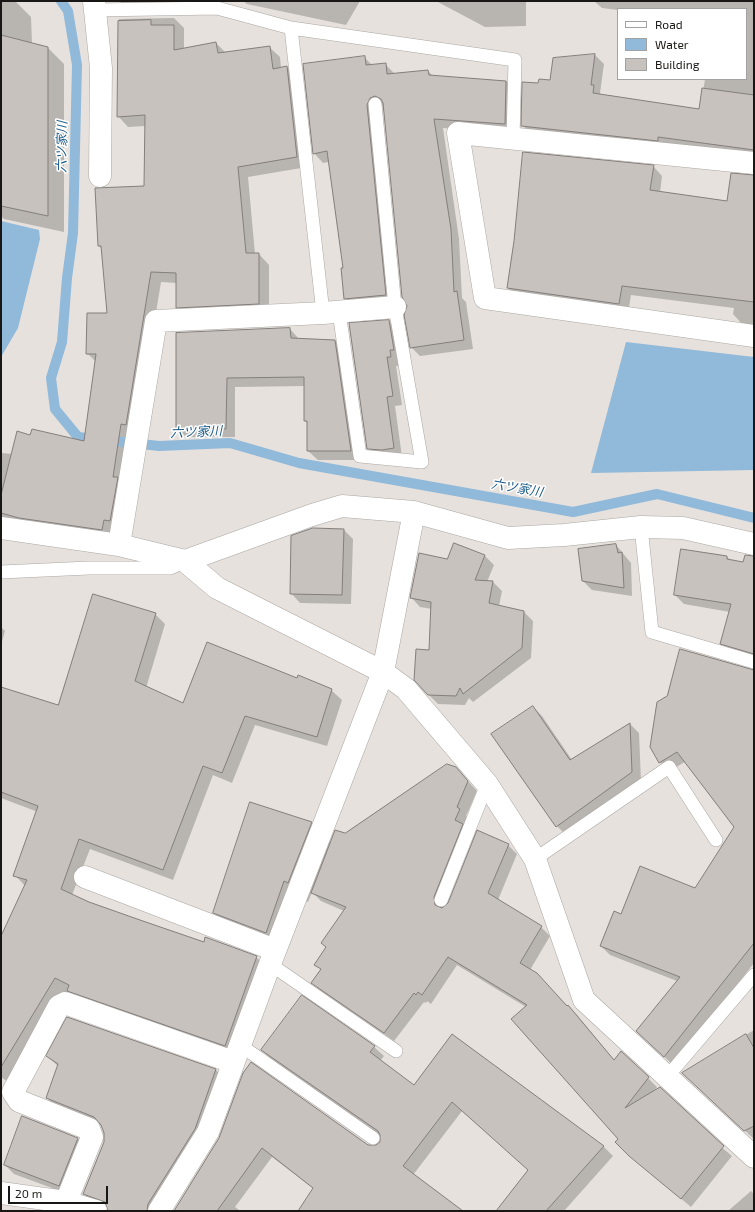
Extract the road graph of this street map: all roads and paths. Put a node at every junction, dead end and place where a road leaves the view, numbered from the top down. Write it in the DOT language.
graph roads {
  1 [pos="94,6"];
  2 [pos="291,28"];
  3 [pos="375,104"];
  4 [pos="513,139"];
  5 [pos="754,163"];
  6 [pos="100,176"];
  7 [pos="395,307"];
  8 [pos="331,312"];
  9 [pos="754,336"];
  10 [pos="414,512"];
  11 [pos="1,528"];
  12 [pos="641,528"];
  13 [pos="754,544"];
  14 [pos="119,545"];
  15 [pos="185,561"];
  16 [pos="1,572"];
  17 [pos="754,662"];
  18 [pos="383,672"];
  19 [pos="487,784"];
  20 [pos="716,840"];
  21 [pos="535,859"];
  22 [pos="85,877"];
  23 [pos="441,900"];
  24 [pos="272,957"];
  25 [pos="753,981"];
  26 [pos="396,1051"];
  27 [pos="237,1054"];
  28 [pos="667,1077"];
  29 [pos="372,1138"];
  30 [pos="754,1157"];
  31 [pos="1,1193"];
  32 [pos="66,1202"];
  33 [pos="94,1211"];
  34 [pos="159,1211"];
  1 -- 2 [label="lane"];
  1 -- 6 [label="street"];
  2 -- 4 [label="lane"];
  2 -- 8 [label="lane"];
  3 -- 7 [label="lane"];
  4 -- 5 [label="street"];
  4 -- 9 [label="street"];
  7 -- 8 [label="street"];
  7 -- 8 [label="lane"];
  8 -- 14 [label="street"];
  10 -- 12 [label="street"];
  10 -- 15 [label="street"];
  10 -- 18 [label="street"];
  11 -- 14 [label="street"];
  12 -- 13 [label="street"];
  12 -- 17 [label="lane"];
  14 -- 15 [label="street"];
  15 -- 16 [label="lane"];
  15 -- 18 [label="street"];
  18 -- 19 [label="street"];
  18 -- 24 [label="street"];
  19 -- 21 [label="street"];
  19 -- 23 [label="lane"];
  20 -- 21 [label="lane"];
  21 -- 28 [label="street"];
  22 -- 24 [label="street"];
  24 -- 26 [label="lane"];
  24 -- 27 [label="street"];
  25 -- 28 [label="lane"];
  27 -- 29 [label="lane"];
  27 -- 32 [label="street"];
  27 -- 34 [label="street"];
  28 -- 30 [label="street"];
  31 -- 32 [label="street"];
  32 -- 33 [label="street"];
}
